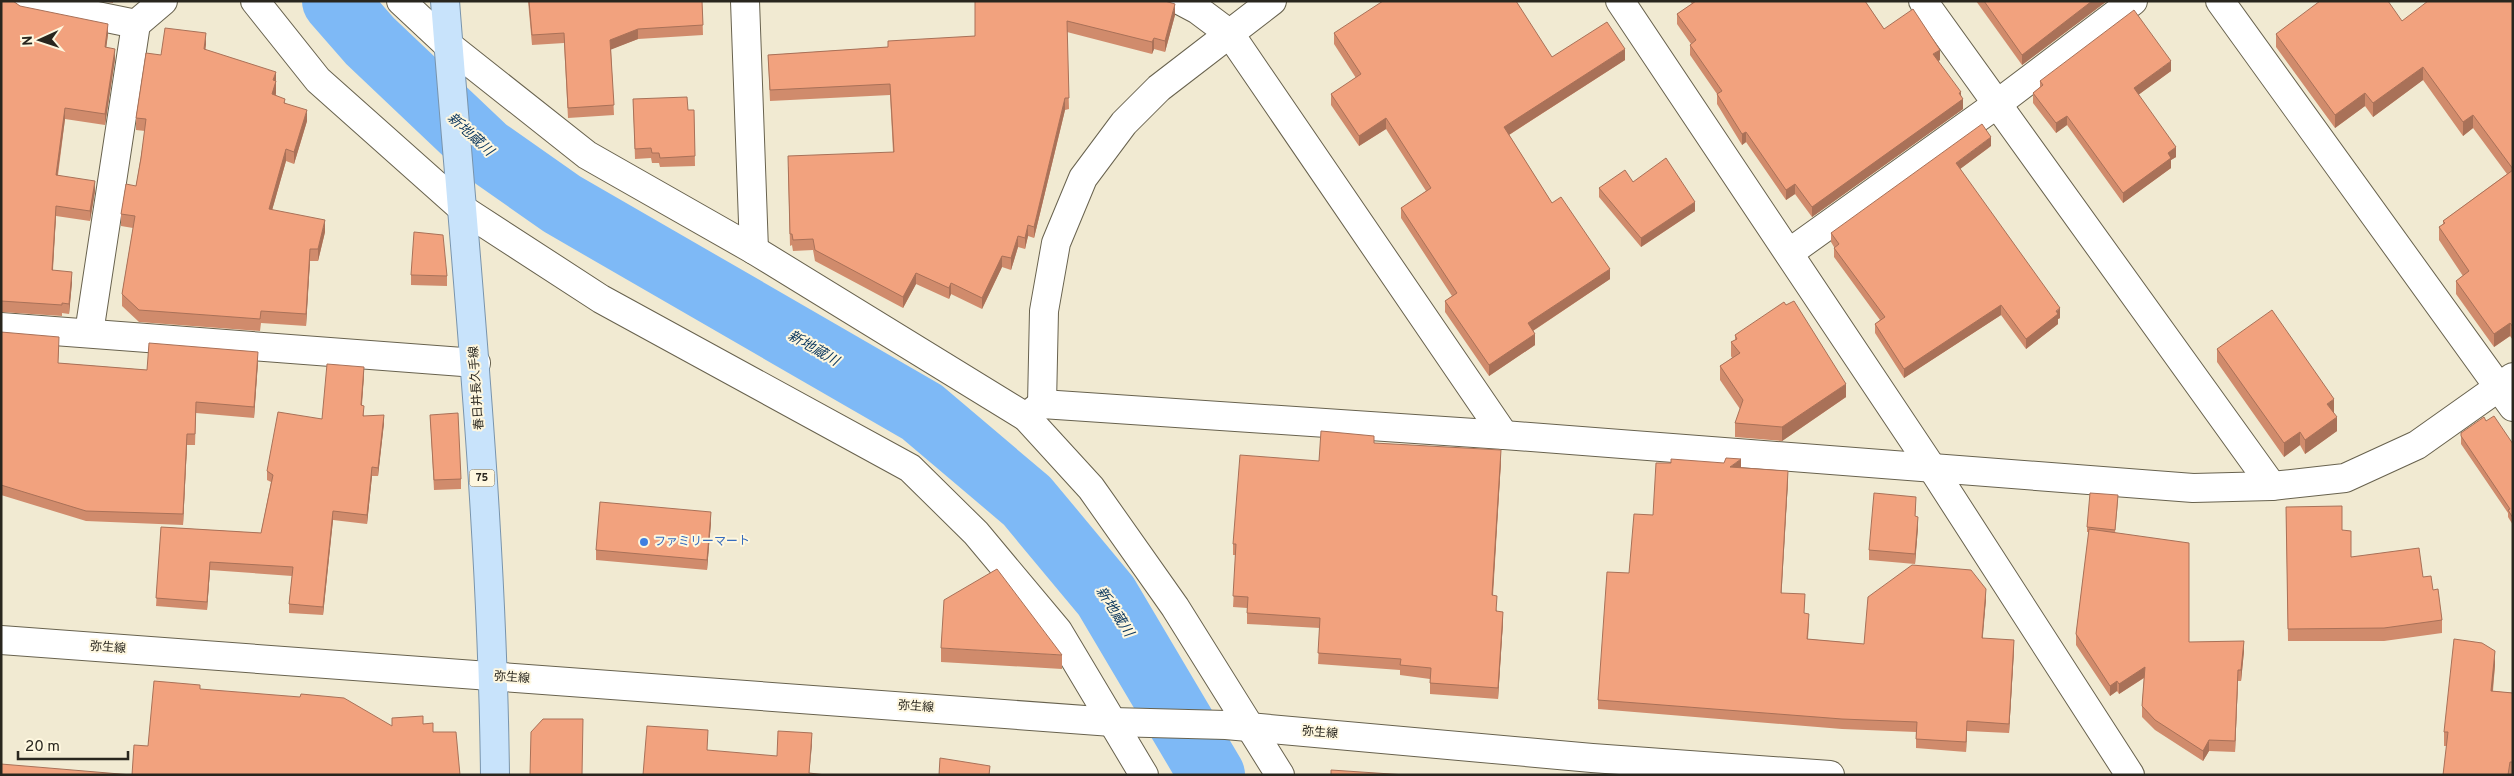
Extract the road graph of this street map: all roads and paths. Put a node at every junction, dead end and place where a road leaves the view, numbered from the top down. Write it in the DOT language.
graph roads {
  1 [pos="24,1"];
  2 [pos="163,1"];
  3 [pos="254,1"];
  4 [pos="401,1"];
  5 [pos="445,1"];
  6 [pos="745,1"];
  7 [pos="1181,1"];
  8 [pos="1272,1"];
  9 [pos="1620,1"];
  10 [pos="1923,1"];
  11 [pos="2133,1"];
  12 [pos="2220,1"];
  13 [pos="136,24"];
  14 [pos="1230,34"];
  15 [pos="449,57"];
  16 [pos="1997,104"];
  17 [pos="464,210"];
  18 [pos="754,250"];
  19 [pos="1789,253"];
  20 [pos="1,327"];
  21 [pos="89,334"];
  22 [pos="476,363"];
  23 [pos="2508,390"];
  24 [pos="1034,411"];
  25 [pos="1504,436"];
  26 [pos="1932,468"];
  27 [pos="2272,486"];
  28 [pos="1,640"];
  29 [pos="494,676"];
  30 [pos="1121,722"];
  31 [pos="1238,726"];
  32 [pos="1597,766"];
  33 [pos="495,775"];
  34 [pos="1144,775"];
  35 [pos="1280,775"];
  36 [pos="1830,775"];
  37 [pos="2130,775"];
  1 -- 13 [label="street"];
  2 -- 13 [label="street"];
  3 -- 17 [label="street"];
  4 -- 15 [label="street"];
  5 -- 15 [label="main road, 春日井長久手線 / 75"];
  6 -- 18 [label="street"];
  7 -- 14 [label="street"];
  8 -- 14 [label="street"];
  9 -- 19 [label="street"];
  10 -- 16 [label="street"];
  11 -- 16 [label="street"];
  12 -- 23 [label="street"];
  13 -- 21 [label="street"];
  14 -- 24 [label="street"];
  14 -- 25 [label="street"];
  15 -- 17 [label="main road, 春日井長久手線 / 75"];
  15 -- 18 [label="street"];
  16 -- 19 [label="street"];
  16 -- 27 [label="street"];
  17 -- 22 [label="main road, 春日井長久手線 / 75"];
  17 -- 30 [label="street"];
  18 -- 24 [label="street"];
  19 -- 26 [label="street"];
  20 -- 21 [label="street"];
  21 -- 22 [label="street"];
  22 -- 29 [label="main road, 春日井長久手線 / 75"];
  23 -- 27 [label="street"];
  24 -- 25 [label="street"];
  24 -- 31 [label="street"];
  25 -- 26 [label="street"];
  26 -- 27 [label="street"];
  26 -- 37 [label="street"];
  28 -- 29 [label="street, 弥生線"];
  29 -- 30 [label="street, 弥生線"];
  29 -- 33 [label="main road, 春日井長久手線 / 75"];
  30 -- 31 [label="street, 弥生線"];
  30 -- 34 [label="street"];
  31 -- 32 [label="street, 弥生線"];
  31 -- 35 [label="street"];
  32 -- 36 [label="street, 弥生線"];
}
